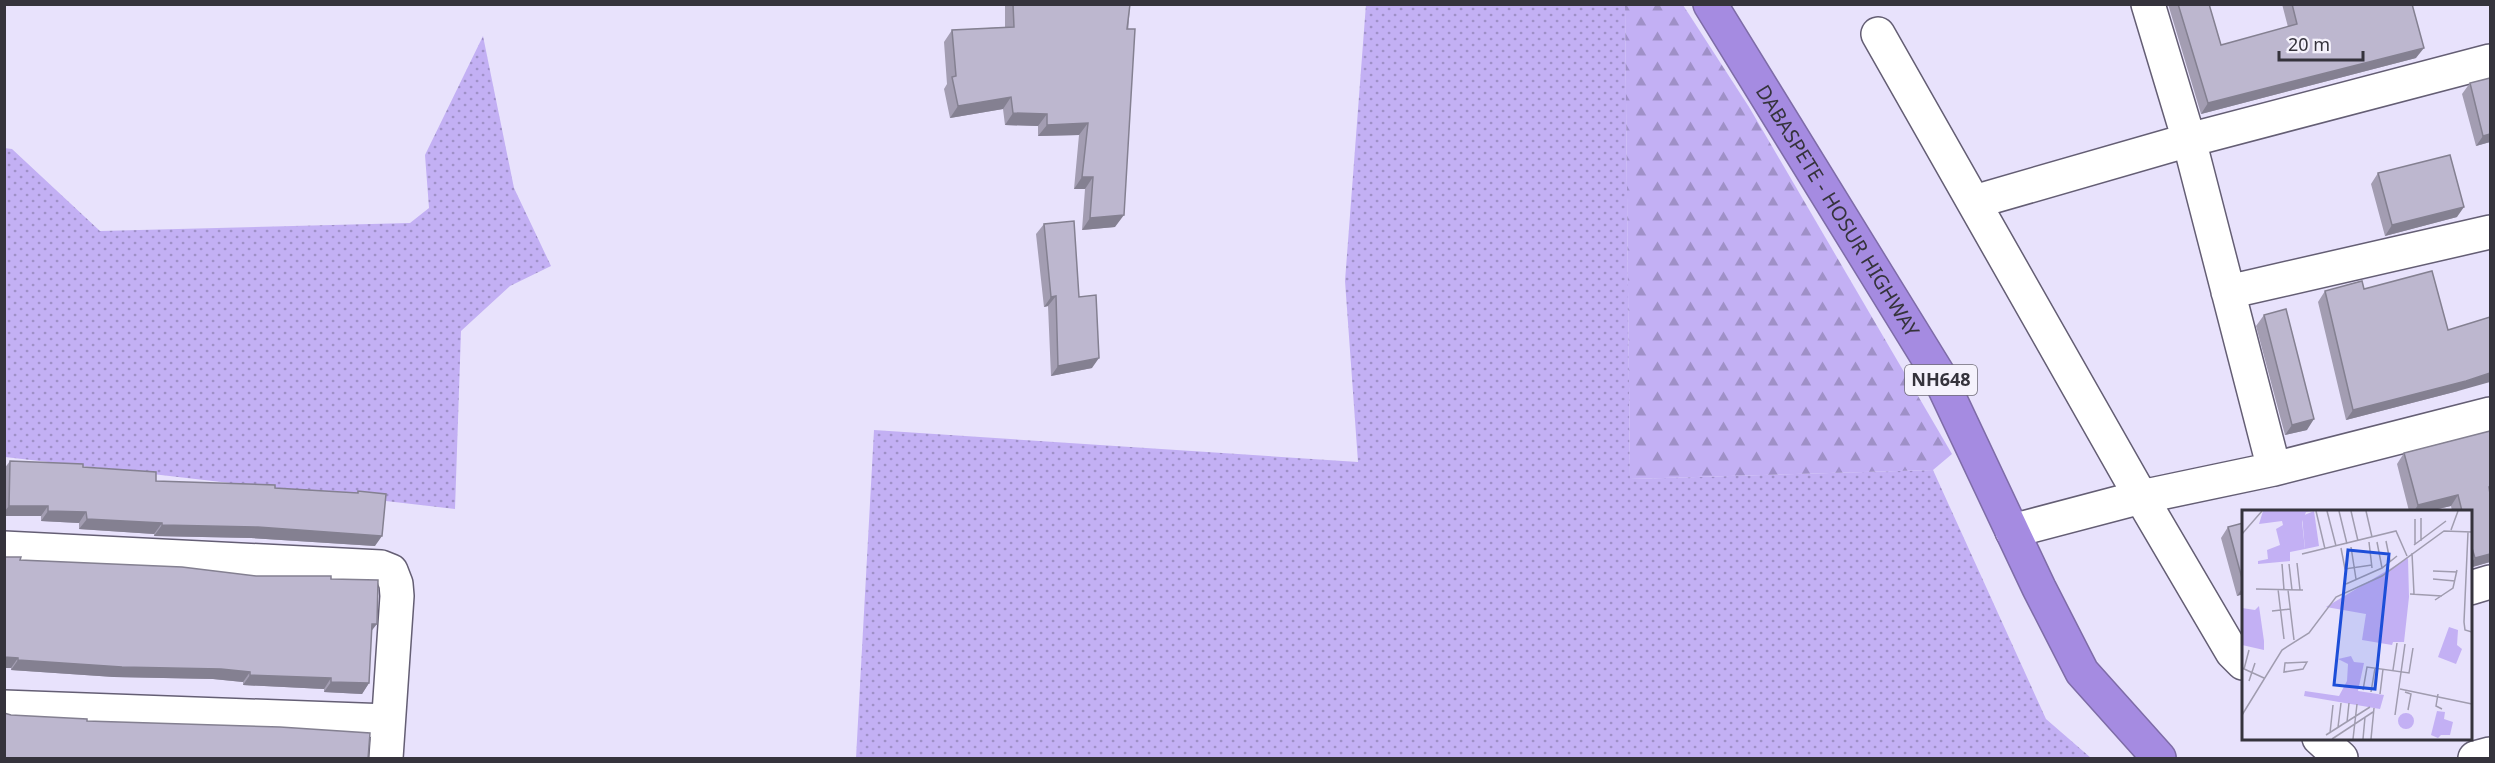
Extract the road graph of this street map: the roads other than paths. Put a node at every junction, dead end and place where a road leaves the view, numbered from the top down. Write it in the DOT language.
graph roads {
  1 [pos="1710,4"];
  2 [pos="2148,4"];
  3 [pos="1878,34"];
  4 [pos="2490,61"];
  5 [pos="2189,140"];
  6 [pos="1974,202"];
  7 [pos="2490,232"];
  8 [pos="2228,292"];
  9 [pos="2490,414"];
  10 [pos="2274,470"];
  11 [pos="2141,497"];
  12 [pos="2012,531"];
  13 [pos="4,548"];
  14 [pos="2490,582"];
  15 [pos="2471,587"];
  16 [pos="2239,655"];
  17 [pos="4,707"];
  18 [pos="388,721"];
  19 [pos="2320,739"];
  20 [pos="2490,754"];
  21 [pos="386,759"];
  22 [pos="2159,759"];
  23 [pos="2341,759"];
  24 [pos="2475,759"];
  1 -- 12 [label="highway, DABASPETE - HOSUR HIGHWAY / NH648"];
  2 -- 5 [label="street"];
  3 -- 6 [label="street"];
  4 -- 5 [label="street"];
  5 -- 6 [label="street"];
  5 -- 8 [label="street"];
  6 -- 11 [label="street"];
  7 -- 8 [label="street"];
  8 -- 10 [label="street"];
  9 -- 10 [label="street"];
  10 -- 11 [label="street"];
  11 -- 12 [label="street"];
  11 -- 16 [label="street"];
  12 -- 22 [label="highway, DABASPETE - HOSUR HIGHWAY / NH648"];
  13 -- 18 [label="street"];
  14 -- 15 [label="street"];
  17 -- 18 [label="street"];
  18 -- 21 [label="street"];
  19 -- 23 [label="street"];
  20 -- 24 [label="street"];
}
